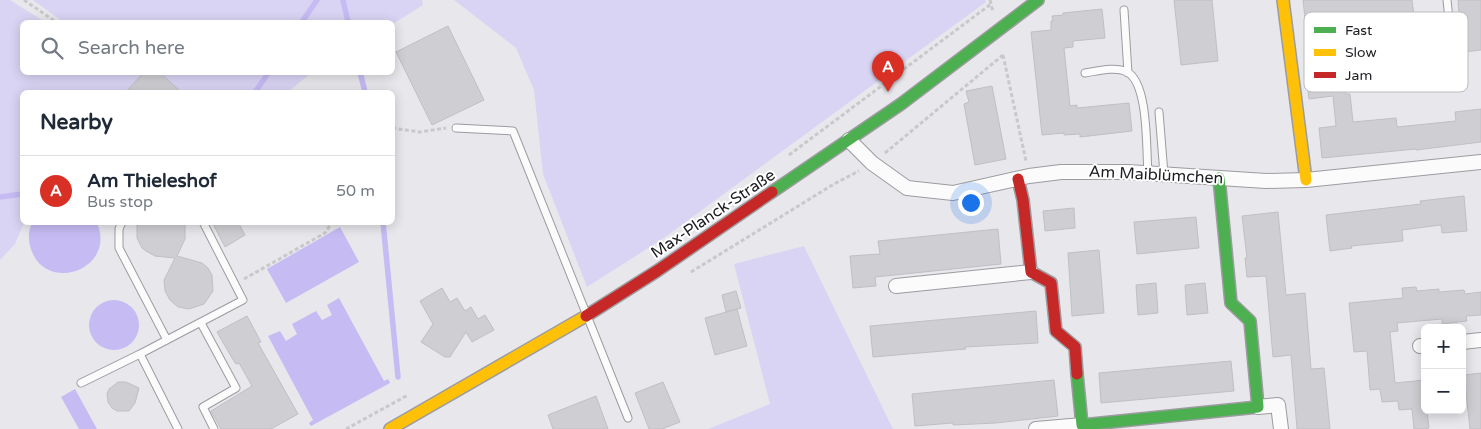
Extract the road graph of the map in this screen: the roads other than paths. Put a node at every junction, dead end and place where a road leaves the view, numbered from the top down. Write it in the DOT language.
graph roads {
  1 [pos="1038,0"];
  2 [pos="1283,0"];
  3 [pos="1124,10"];
  4 [pos="1085,73"];
  5 [pos="1128,73"];
  6 [pos="1159,112"];
  7 [pos="456,128"];
  8 [pos="849,140"];
  9 [pos="1481,162"];
  10 [pos="1148,173"];
  11 [pos="1164,174"];
  12 [pos="1024,178"];
  13 [pos="1218,178"];
  14 [pos="1306,180"];
  15 [pos="121,225"];
  16 [pos="205,225"];
  17 [pos="1031,272"];
  18 [pos="896,286"];
  19 [pos="587,316"];
  20 [pos="201,323"];
  21 [pos="167,340"];
  22 [pos="1481,340"];
  23 [pos="1466,342"];
  24 [pos="140,354"];
  25 [pos="81,383"];
  26 [pos="1258,407"];
  27 [pos="628,418"];
  28 [pos="1082,425"];
  29 [pos="178,429"];
  30 [pos="214,429"];
  31 [pos="390,429"];
  32 [pos="1036,429"];
  33 [pos="1281,429"];
  1 -- 8 [label="street, Max-Planck-Straße"];
  2 -- 14 [label="street"];
  3 -- 5 [label="lane"];
  4 -- 5 [label="lane"];
  5 -- 10 [label="lane"];
  6 -- 11 [label="lane"];
  7 -- 19 [label="lane"];
  8 -- 12 [label="street, Am Maiblümchen"];
  8 -- 19 [label="street, Max-Planck-Straße"];
  9 -- 14 [label="street, Am Maiblümchen"];
  10 -- 11 [label="street, Am Maiblümchen"];
  10 -- 12 [label="street, Am Maiblümchen"];
  11 -- 13 [label="street, Am Maiblümchen"];
  12 -- 17 [label="street"];
  13 -- 14 [label="street, Am Maiblümchen"];
  13 -- 26 [label="street"];
  15 -- 21 [label="lane"];
  16 -- 20 [label="lane"];
  17 -- 18 [label="street"];
  17 -- 28 [label="street"];
  19 -- 27 [label="lane"];
  19 -- 31 [label="street, Max-Planck-Straße"];
  20 -- 21 [label="lane"];
  20 -- 30 [label="lane"];
  21 -- 24 [label="lane"];
  22 -- 23 [label="street"];
  24 -- 25 [label="lane"];
  24 -- 29 [label="lane"];
  26 -- 28 [label="street"];
  26 -- 33 [label="street"];
  28 -- 32 [label="street"];
}
